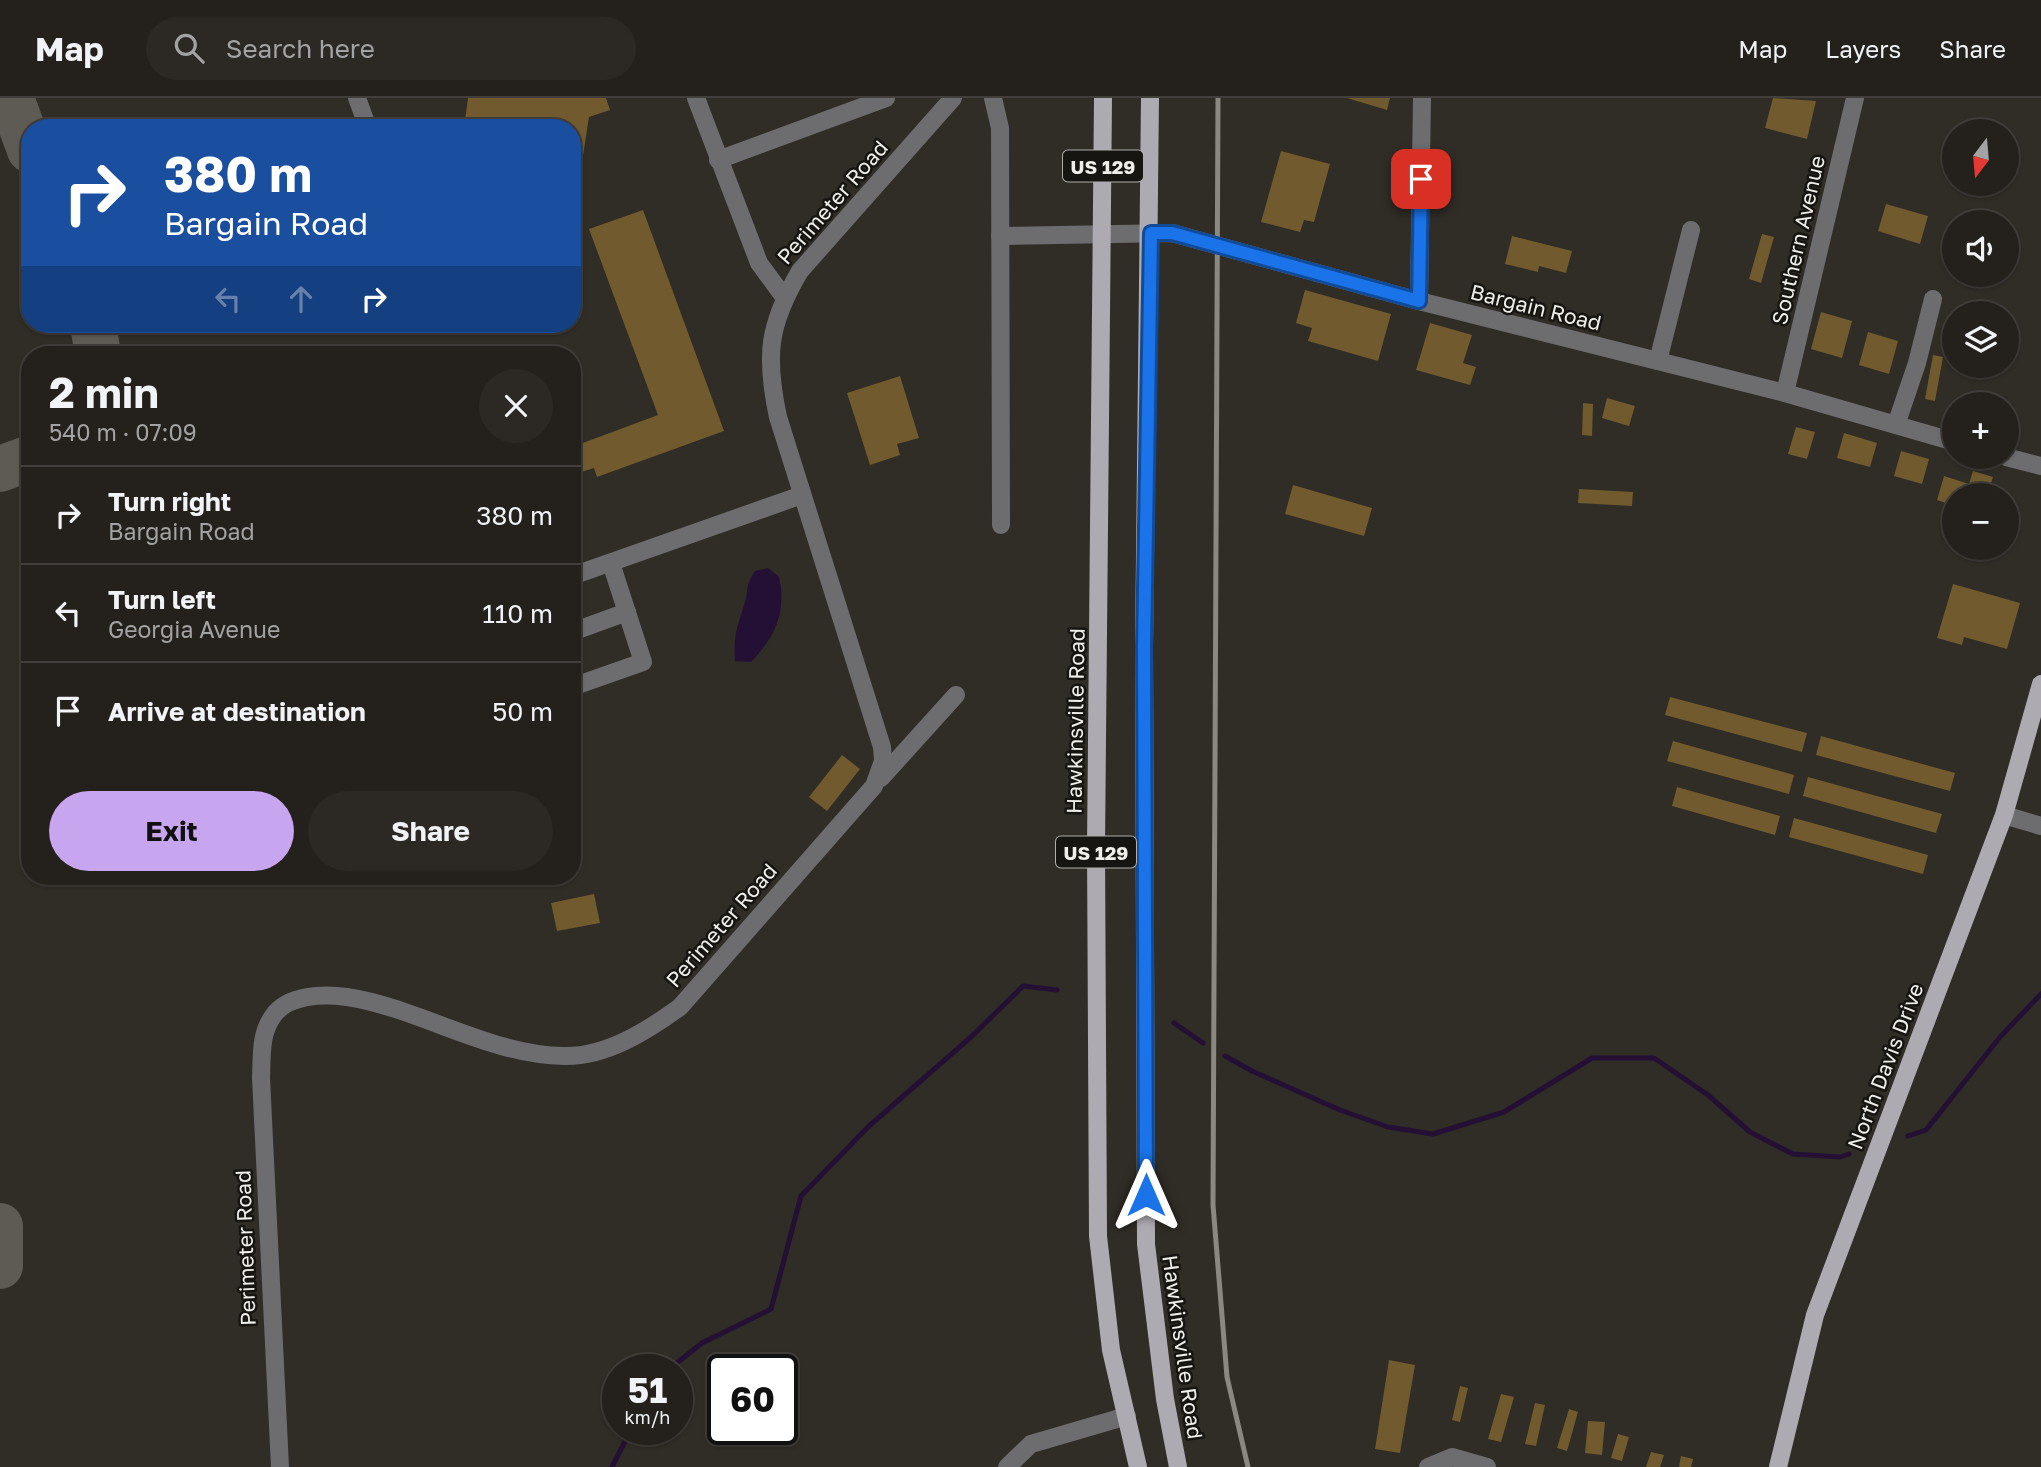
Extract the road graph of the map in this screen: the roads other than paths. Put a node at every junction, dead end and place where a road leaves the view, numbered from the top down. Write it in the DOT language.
graph roads {
  1 [pos="357,98"];
  2 [pos="696,98"];
  3 [pos="886,98"];
  4 [pos="953,98"];
  5 [pos="993,98"];
  6 [pos="1102,98"];
  7 [pos="1150,98"];
  8 [pos="1422,98"];
  9 [pos="1855,98"];
  10 [pos="365,119"];
  11 [pos="718,160"];
  12 [pos="1691,230"];
  13 [pos="1151,233"];
  14 [pos="1103,234"];
  15 [pos="1000,236"];
  16 [pos="784,296"];
  17 [pos="1933,299"];
  18 [pos="1419,301"];
  19 [pos="1658,361"];
  20 [pos="1785,393"];
  21 [pos="1896,425"];
  22 [pos="1942,438"];
  23 [pos="2019,460"];
  24 [pos="2041,466"];
  25 [pos="802,495"];
  26 [pos="1001,525"];
  27 [pos="611,563"];
  28 [pos="581,573"];
  29 [pos="627,612"];
  30 [pos="581,629"];
  31 [pos="581,684"];
  32 [pos="2041,684"];
  33 [pos="956,695"];
  34 [pos="874,786"];
  35 [pos="2004,815"];
  36 [pos="2041,826"];
  37 [pos="1127,1416"];
  38 [pos="280,1467"];
  39 [pos="1007,1467"];
  40 [pos="1138,1467"];
  41 [pos="1178,1467"];
  42 [pos="1428,1467"];
  43 [pos="1487,1467"];
  44 [pos="1778,1467"];
  1 -- 10 [label="street"];
  2 -- 11 [label="street"];
  3 -- 11 [label="street"];
  4 -- 16 [label="street, Perimeter Road"];
  5 -- 15 [label="street"];
  6 -- 14 [label="main road, Hawkinsville Road / US 129"];
  7 -- 13 [label="main road, Hawkinsville Road / US 129"];
  8 -- 18 [label="street"];
  9 -- 20 [label="street, Southern Avenue"];
  11 -- 16 [label="street"];
  12 -- 19 [label="street"];
  13 -- 14 [label="street, Bargain Road"];
  13 -- 18 [label="street, Bargain Road"];
  13 -- 41 [label="main road, Hawkinsville Road / US 129"];
  14 -- 15 [label="street, Bargain Road"];
  14 -- 37 [label="main road, Hawkinsville Road / US 129"];
  15 -- 26 [label="street"];
  16 -- 25 [label="street, Perimeter Road"];
  17 -- 21 [label="street"];
  18 -- 19 [label="street, Bargain Road"];
  19 -- 20 [label="street, Bargain Road"];
  20 -- 21 [label="street, Bargain Road"];
  21 -- 22 [label="street, Bargain Road"];
  23 -- 24 [label="street"];
  25 -- 27 [label="street"];
  25 -- 34 [label="street, Perimeter Road"];
  27 -- 28 [label="street"];
  27 -- 29 [label="street"];
  29 -- 30 [label="street"];
  29 -- 31 [label="street"];
  32 -- 35 [label="main road, North Davis Drive"];
  33 -- 34 [label="street"];
  34 -- 38 [label="street, Perimeter Road"];
  35 -- 36 [label="street"];
  35 -- 44 [label="main road, North Davis Drive"];
  37 -- 39 [label="street"];
  37 -- 40 [label="main road, Hawkinsville Road / US 129"];
  42 -- 43 [label="street"];
}
